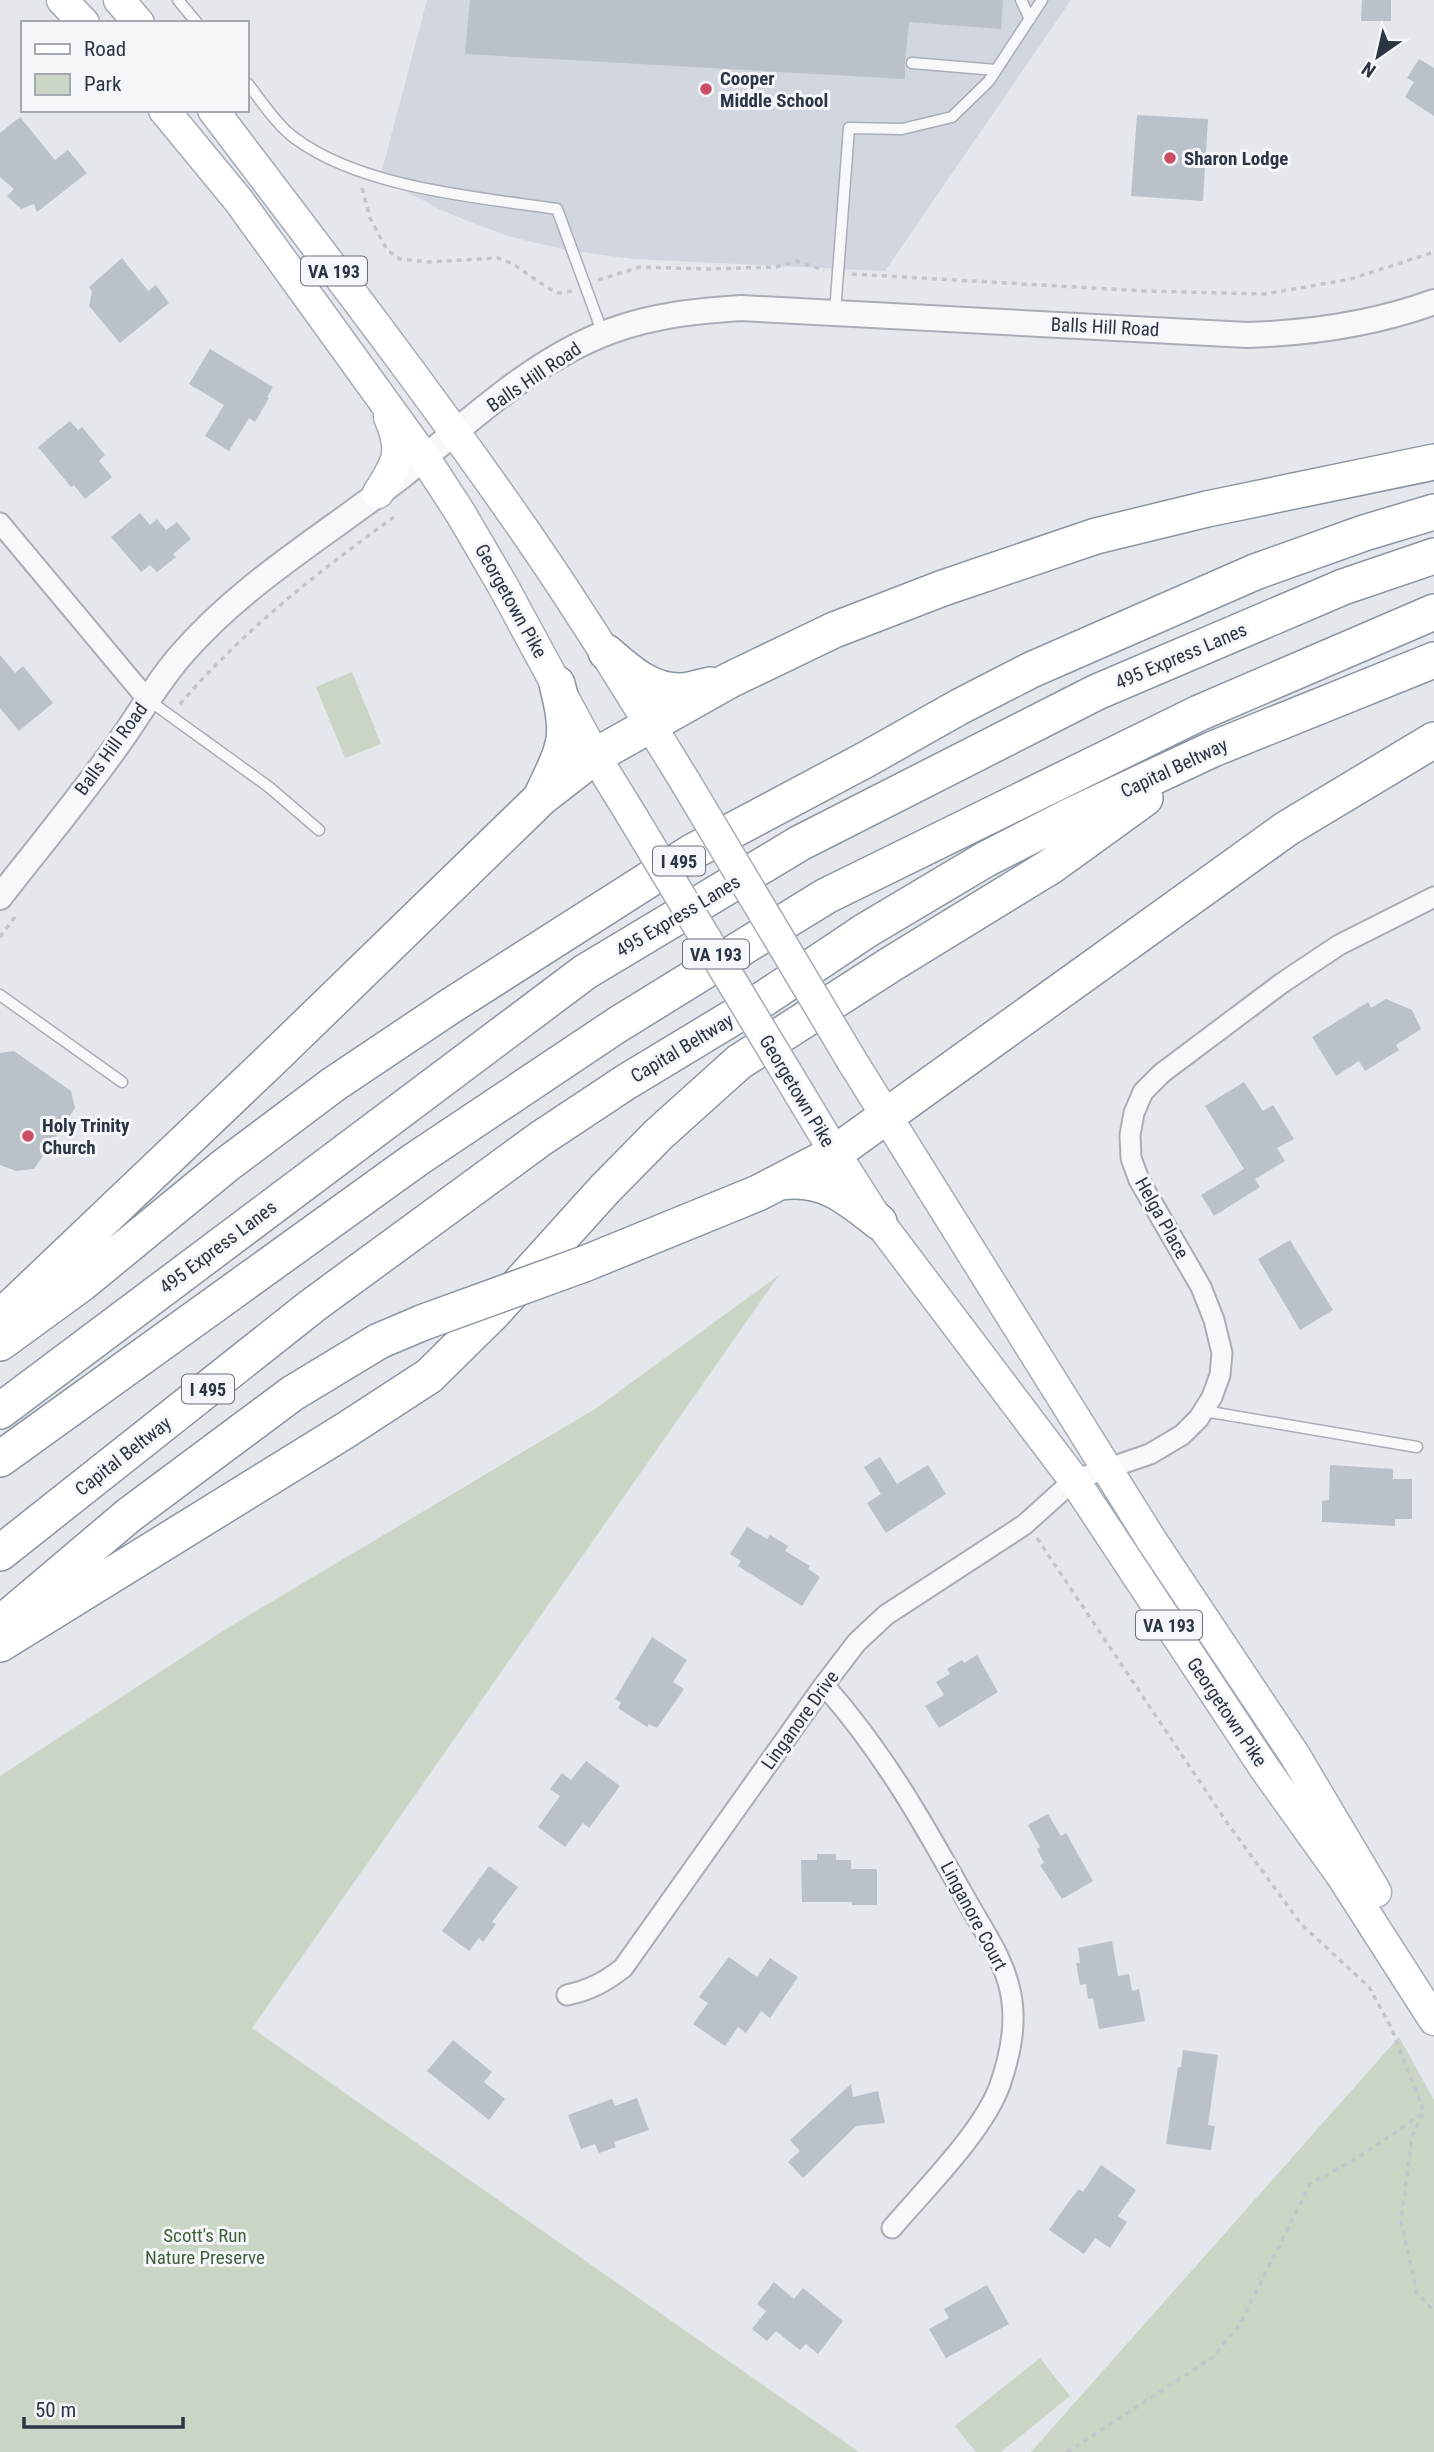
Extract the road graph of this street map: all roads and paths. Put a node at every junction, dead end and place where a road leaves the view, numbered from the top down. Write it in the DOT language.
graph roads {
  1 [pos="119,0"];
  2 [pos="178,0"];
  3 [pos="1021,0"];
  4 [pos="1042,0"];
  5 [pos="1030,19"];
  6 [pos="137,21"];
  7 [pos="195,21"];
  8 [pos="912,63"];
  9 [pos="996,70"];
  10 [pos="248,84"];
  11 [pos="166,112"];
  12 [pos="214,112"];
  13 [pos="362,172"];
  14 [pos="1434,252"];
  15 [pos="838,272"];
  16 [pos="586,285"];
  17 [pos="1434,302"];
  18 [pos="835,313"];
  19 [pos="603,334"];
  20 [pos="377,391"];
  21 [pos="454,432"];
  22 [pos="424,457"];
  23 [pos="1434,462"];
  24 [pos="378,493"];
  25 [pos="1434,512"];
  26 [pos="0,523"];
  27 [pos="1434,556"];
  28 [pos="1434,612"];
  29 [pos="606,652"];
  30 [pos="1434,660"];
  31 [pos="730,680"];
  32 [pos="557,684"];
  33 [pos="147,699"];
  34 [pos="650,725"];
  35 [pos="1434,740"];
  36 [pos="1213,749"];
  37 [pos="595,756"];
  38 [pos="541,797"];
  39 [pos="319,830"];
  40 [pos="0,897"];
  41 [pos="1433,899"];
  42 [pos="0,995"];
  43 [pos="122,1082"];
  44 [pos="887,1115"];
  45 [pos="835,1153"];
  46 [pos="778,1183"];
  47 [pos="880,1222"];
  48 [pos="0,1318"];
  49 [pos="0,1343"];
  50 [pos="1204,1410"];
  51 [pos="0,1411"];
  52 [pos="1417,1447"];
  53 [pos="0,1459"];
  54 [pos="1107,1468"];
  55 [pos="1074,1480"];
  56 [pos="1027,1523"];
  57 [pos="0,1553"];
  58 [pos="0,1625"];
  59 [pos="0,1644"];
  60 [pos="824,1685"];
  61 [pos="567,1995"];
  62 [pos="1434,1996"];
  63 [pos="1434,2020"];
  64 [pos="1424,2112"];
  65 [pos="892,2228"];
  66 [pos="1434,2311"];
  67 [pos="1067,2452"];
  1 -- 6 [label="main road"];
  2 -- 7 [label="lane"];
  3 -- 5 [label="lane"];
  4 -- 5 [label="lane"];
  5 -- 9 [label="lane"];
  8 -- 9 [label="lane"];
  9 -- 15 [label="lane"];
  10 -- 13 [label="lane"];
  11 -- 20 [label="main road, Georgetown Pike / VA 193"];
  12 -- 21 [label="main road, Georgetown Pike / VA 193"];
  13 -- 16 [label="lane"];
  13 -- 16 [label="path"];
  14 -- 15 [label="path"];
  15 -- 16 [label="path"];
  15 -- 18 [label="lane"];
  16 -- 19 [label="lane"];
  17 -- 18 [label="street, Balls Hill Road"];
  18 -- 19 [label="street, Balls Hill Road"];
  19 -- 21 [label="street, Balls Hill Road"];
  20 -- 22 [label="main road, Georgetown Pike / VA 193"];
  20 -- 24 [label="main road"];
  21 -- 22 [label="street, Balls Hill Road"];
  21 -- 29 [label="main road, Georgetown Pike / VA 193"];
  22 -- 24 [label="street, Balls Hill Road"];
  22 -- 32 [label="main road, Georgetown Pike / VA 193"];
  23 -- 31 [label="highway"];
  24 -- 33 [label="street, Balls Hill Road"];
  25 -- 49 [label="highway, I 495"];
  26 -- 33 [label="street"];
  27 -- 51 [label="highway, 495 Express Lanes"];
  28 -- 53 [label="highway"];
  29 -- 31 [label="highway"];
  29 -- 34 [label="main road, Georgetown Pike"];
  30 -- 36 [label="highway, Capital Beltway / I 495"];
  31 -- 34 [label="highway"];
  32 -- 37 [label="main road, Georgetown Pike / VA 193"];
  32 -- 38 [label="highway"];
  33 -- 39 [label="lane"];
  33 -- 40 [label="street, Balls Hill Road"];
  34 -- 37 [label="highway"];
  34 -- 44 [label="main road, Georgetown Pike, bridge"];
  35 -- 44 [label="highway"];
  36 -- 57 [label="highway, Capital Beltway / I 495"];
  36 -- 59 [label="highway"];
  37 -- 38 [label="highway"];
  37 -- 45 [label="main road, Georgetown Pike / VA 193, bridge"];
  38 -- 48 [label="highway"];
  41 -- 50 [label="street, Helga Place"];
  42 -- 43 [label="lane"];
  44 -- 45 [label="highway"];
  44 -- 54 [label="main road, Georgetown Pike"];
  45 -- 46 [label="highway"];
  45 -- 47 [label="main road, Georgetown Pike / VA 193"];
  46 -- 47 [label="highway"];
  46 -- 58 [label="highway, bridge"];
  47 -- 55 [label="main road, Georgetown Pike / VA 193"];
  50 -- 52 [label="lane"];
  50 -- 54 [label="street, Helga Place"];
  54 -- 55 [label="street, Helga Place"];
  54 -- 62 [label="main road, Georgetown Pike / VA 193"];
  55 -- 56 [label="street, Linganore Drive"];
  55 -- 63 [label="main road, Georgetown Pike / VA 193"];
  56 -- 60 [label="street, Linganore Drive"];
  56 -- 64 [label="path"];
  60 -- 61 [label="street, Linganore Drive"];
  60 -- 65 [label="street, Linganore Court"];
  64 -- 66 [label="path"];
  64 -- 67 [label="path"];
}
